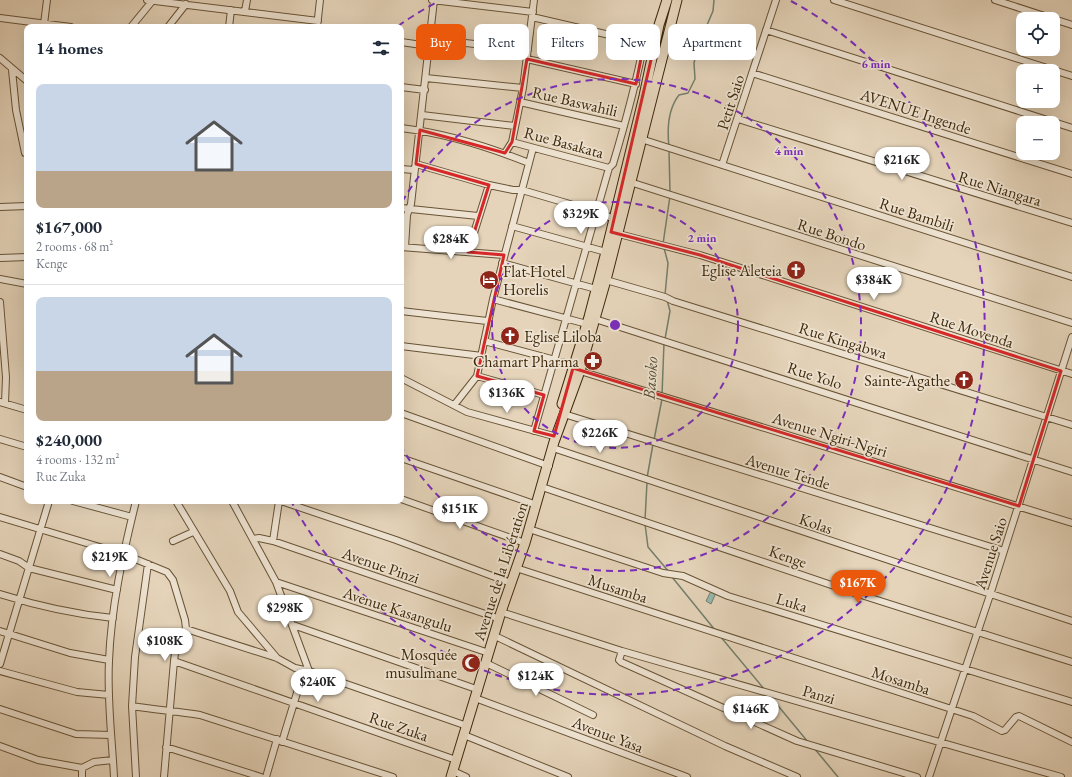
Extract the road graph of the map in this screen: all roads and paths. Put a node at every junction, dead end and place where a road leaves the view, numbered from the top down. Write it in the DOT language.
graph roads {
  1 [pos="47,0"];
  2 [pos="151,0"];
  3 [pos="247,0"];
  4 [pos="320,0"];
  5 [pos="434,0"];
  6 [pos="534,0"];
  7 [pos="666,0"];
  8 [pos="677,0"];
  9 [pos="776,0"];
  10 [pos="834,0"];
  11 [pos="995,0"];
  12 [pos="186,4"];
  13 [pos="231,10"];
  14 [pos="245,11"];
  15 [pos="533,15"];
  16 [pos="0,18"];
  17 [pos="44,24"];
  18 [pos="134,24"];
  19 [pos="170,24"];
  20 [pos="229,24"];
  21 [pos="317,24"];
  22 [pos="432,24"];
  23 [pos="660,24"];
  24 [pos="1072,25"];
  25 [pos="766,30"];
  26 [pos="606,33"];
  27 [pos="404,42"];
  28 [pos="529,43"];
  29 [pos="416,44"];
  30 [pos="0,58"];
  31 [pos="529,59"];
  32 [pos="428,60"];
  33 [pos="527,60"];
  34 [pos="641,60"];
  35 [pos="651,60"];
  36 [pos="12,70"];
  37 [pos="752,73"];
  38 [pos="1072,76"];
  39 [pos="426,78"];
  40 [pos="24,79"];
  41 [pos="636,84"];
  42 [pos="404,87"];
  43 [pos="523,88"];
  44 [pos="425,90"];
  45 [pos="520,102"];
  46 [pos="422,116"];
  47 [pos="738,119"];
  48 [pos="515,126"];
  49 [pos="624,126"];
  50 [pos="404,128"];
  51 [pos="1072,128"];
  52 [pos="420,130"];
  53 [pos="641,139"];
  54 [pos="512,142"];
  55 [pos="24,144"];
  56 [pos="533,148"];
  57 [pos="505,153"];
  58 [pos="529,164"];
  59 [pos="722,165"];
  60 [pos="415,167"];
  61 [pos="610,168"];
  62 [pos="404,169"];
  63 [pos="1072,174"];
  64 [pos="630,182"];
  65 [pos="489,185"];
  66 [pos="522,190"];
  67 [pos="24,206"];
  68 [pos="0,207"];
  69 [pos="404,210"];
  70 [pos="409,212"];
  71 [pos="597,212"];
  72 [pos="478,216"];
  73 [pos="404,219"];
  74 [pos="614,220"];
  75 [pos="1072,223"];
  76 [pos="512,226"];
  77 [pos="614,233"];
  78 [pos="404,241"];
  79 [pos="404,247"];
  80 [pos="587,247"];
  81 [pos="468,252"];
  82 [pos="606,252"];
  83 [pos="504,256"];
  84 [pos="24,257"];
  85 [pos="0,258"];
  86 [pos="502,263"];
  87 [pos="1072,277"];
  88 [pos="0,279"];
  89 [pos="606,280"];
  90 [pos="24,283"];
  91 [pos="577,283"];
  92 [pos="596,289"];
  93 [pos="493,299"];
  94 [pos="0,302"];
  95 [pos="404,311"];
  96 [pos="567,319"];
  97 [pos="487,321"];
  98 [pos="591,321"];
  99 [pos="1072,323"];
  100 [pos="1072,337"];
  101 [pos="484,341"];
  102 [pos="1,342"];
  103 [pos="404,346"];
  104 [pos="482,356"];
  105 [pos="555,360"];
  106 [pos="575,368"];
  107 [pos="1061,371"];
  108 [pos="1072,374"];
  109 [pos="477,376"];
  110 [pos="404,379"];
  111 [pos="544,395"];
  112 [pos="2,403"];
  113 [pos="455,404"];
  114 [pos="24,409"];
  115 [pos="404,414"];
  116 [pos="564,414"];
  117 [pos="1047,417"];
  118 [pos="1072,425"];
  119 [pos="534,431"];
  120 [pos="0,439"];
  121 [pos="555,441"];
  122 [pos="24,446"];
  123 [pos="404,459"];
  124 [pos="1033,459"];
  125 [pos="548,466"];
  126 [pos="1072,472"];
  127 [pos="0,478"];
  128 [pos="24,486"];
  129 [pos="542,487"];
  130 [pos="404,500"];
  131 [pos="48,504"];
  132 [pos="84,504"];
  133 [pos="135,504"];
  134 [pos="178,504"];
  135 [pos="233,504"];
  136 [pos="279,504"];
  137 [pos="289,504"];
  138 [pos="537,505"];
  139 [pos="1019,506"];
  140 [pos="0,517"];
  141 [pos="132,517"];
  142 [pos="1072,523"];
  143 [pos="41,529"];
  144 [pos="530,529"];
  145 [pos="193,532"];
  146 [pos="253,539"];
  147 [pos="273,540"];
  148 [pos="173,541"];
  149 [pos="525,543"];
  150 [pos="1004,551"];
  151 [pos="0,554"];
  152 [pos="123,554"];
  153 [pos="148,564"];
  154 [pos="29,568"];
  155 [pos="516,568"];
  156 [pos="276,582"];
  157 [pos="511,583"];
  158 [pos="116,590"];
  159 [pos="0,594"];
  160 [pos="990,594"];
  161 [pos="19,600"];
  162 [pos="501,615"];
  163 [pos="113,618"];
  164 [pos="1072,621"];
  165 [pos="293,625"];
  166 [pos="186,629"];
  167 [pos="0,631"];
  168 [pos="712,631"];
  169 [pos="978,632"];
  170 [pos="10,634"];
  171 [pos="495,636"];
  172 [pos="622,650"];
  173 [pos="489,653"];
  174 [pos="277,658"];
  175 [pos="109,660"];
  176 [pos="174,661"];
  177 [pos="1072,662"];
  178 [pos="486,663"];
  179 [pos="0,664"];
  180 [pos="965,669"];
  181 [pos="0,670"];
  182 [pos="306,670"];
  183 [pos="477,694"];
  184 [pos="109,695"];
  185 [pos="1072,702"];
  186 [pos="295,704"];
  187 [pos="132,706"];
  188 [pos="0,709"];
  189 [pos="951,710"];
  190 [pos="170,712"];
  191 [pos="593,715"];
  192 [pos="465,730"];
  193 [pos="111,735"];
  194 [pos="280,740"];
  195 [pos="941,742"];
  196 [pos="1072,742"];
  197 [pos="0,746"];
  198 [pos="166,747"];
  199 [pos="113,760"];
  200 [pos="456,760"];
  201 [pos="82,768"];
  202 [pos="452,774"];
  203 [pos="82,777"];
  204 [pos="114,777"];
  205 [pos="136,777"];
  206 [pos="164,777"];
  207 [pos="261,777"];
  208 [pos="266,777"];
  209 [pos="393,777"];
  210 [pos="466,777"];
  211 [pos="568,777"];
  212 [pos="687,777"];
  213 [pos="797,777"];
  214 [pos="917,777"];
  215 [pos="930,777"];
  216 [pos="1061,777"];
  1 -- 17 [label="street"];
  2 -- 12 [label="street"];
  2 -- 18 [label="street"];
  3 -- 14 [label="street"];
  4 -- 21 [label="street"];
  5 -- 15 [label="street"];
  5 -- 22 [label="street"];
  6 -- 15 [label="street"];
  7 -- 23 [label="highway, Avenue de la Libération"];
  8 -- 53 [label="highway, Avenue de la Libération"];
  9 -- 25 [label="street, Petit Saio"];
  10 -- 38 [label="street"];
  11 -- 24 [label="street"];
  12 -- 13 [label="street"];
  12 -- 19 [label="street"];
  13 -- 14 [label="street"];
  13 -- 20 [label="street"];
  14 -- 21 [label="street"];
  15 -- 26 [label="street"];
  15 -- 28 [label="street"];
  16 -- 17 [label="street"];
  25 -- 37 [label="street, Petit Saio"];
  25 -- 51 [label="street"];
  27 -- 29 [label="street"];
  30 -- 36 [label="street"];
  31 -- 41 [label="street"];
  32 -- 39 [label="street"];
  33 -- 43 [label="street"];
  34 -- 41 [label="street"];
  35 -- 74 [label="highway, Avenue de la Libération"];
  36 -- 40 [label="street"];
  36 -- 55 [label="street"];
  37 -- 47 [label="street, Petit Saio"];
  37 -- 63 [label="street, AVENUE Ingende"];
  39 -- 43 [label="street"];
  39 -- 44 [label="street"];
  41 -- 49 [label="street"];
  42 -- 44 [label="street"];
  43 -- 45 [label="street"];
  44 -- 46 [label="street"];
  45 -- 48 [label="street"];
  45 -- 49 [label="street, Rue Baswahili"];
  46 -- 48 [label="street"];
  46 -- 52 [label="street"];
  47 -- 59 [label="street, Petit Saio"];
  47 -- 75 [label="street, Rue Niangara"];
  48 -- 54 [label="street"];
  49 -- 61 [label="street"];
  50 -- 52 [label="street"];
  52 -- 57 [label="street"];
  52 -- 60 [label="street"];
  53 -- 59 [label="street, Rue Bambili"];
  53 -- 64 [label="highway, Avenue de la Libération"];
  54 -- 56 [label="street, Rue Basakata"];
  54 -- 57 [label="street"];
  56 -- 58 [label="street"];
  56 -- 61 [label="street, Rue Basakata"];
  57 -- 58 [label="street"];
  58 -- 66 [label="street"];
  59 -- 87 [label="street, Rue Bambili"];
  60 -- 62 [label="street"];
  60 -- 65 [label="street"];
  60 -- 70 [label="street"];
  61 -- 71 [label="street"];
  64 -- 77 [label="highway, Avenue de la Libération"];
  64 -- 99 [label="street, Rue Bondo"];
  65 -- 66 [label="street"];
  65 -- 72 [label="street"];
  66 -- 71 [label="street"];
  66 -- 76 [label="street"];
  67 -- 68 [label="street"];
  69 -- 70 [label="street"];
  70 -- 72 [label="street"];
  70 -- 73 [label="street"];
  70 -- 78 [label="street"];
  71 -- 74 [label="street"];
  71 -- 80 [label="street"];
  72 -- 81 [label="street"];
  74 -- 77 [label="highway, Avenue de la Libération"];
  76 -- 80 [label="street"];
  76 -- 83 [label="street"];
  77 -- 82 [label="highway, Avenue de la Libération"];
  77 -- 89 [label="highway, Avenue de la Libération"];
  77 -- 107 [label="street, Rue Movenda"];
  79 -- 81 [label="street"];
  80 -- 82 [label="street"];
  80 -- 91 [label="street"];
  81 -- 83 [label="street"];
  82 -- 92 [label="highway, Avenue de la Libération"];
  83 -- 86 [label="street"];
  84 -- 85 [label="street"];
  86 -- 91 [label="street"];
  86 -- 93 [label="street"];
  88 -- 90 [label="street"];
  89 -- 98 [label="highway, Avenue de la Libération"];
  89 -- 117 [label="street, Rue Kingabwa"];
  91 -- 92 [label="street"];
  91 -- 96 [label="street"];
  92 -- 98 [label="highway, Avenue de la Libération"];
  93 -- 96 [label="street, Rue Yolo"];
  93 -- 97 [label="street"];
  94 -- 102 [label="street"];
  95 -- 97 [label="street"];
  96 -- 98 [label="street, Rue Yolo"];
  96 -- 105 [label="street"];
  97 -- 101 [label="street"];
  98 -- 106 [label="highway, Avenue de la Libération"];
  98 -- 124 [label="street, Rue Yolo"];
  100 -- 107 [label="street, Avenue Saio"];
  101 -- 104 [label="street"];
  101 -- 105 [label="street, Avenue Ngiri-Ngiri"];
  102 -- 112 [label="street"];
  103 -- 104 [label="street"];
  104 -- 109 [label="street"];
  105 -- 106 [label="street, Avenue Ngiri-Ngiri"];
  105 -- 111 [label="street"];
  106 -- 116 [label="highway, Avenue de la Libération"];
  106 -- 121 [label="highway, Avenue de la Libération"];
  106 -- 139 [label="street, Avenue Ngiri-Ngiri"];
  107 -- 108 [label="street, Rue Movenda"];
  107 -- 117 [label="street, Avenue Saio"];
  109 -- 111 [label="street"];
  109 -- 113 [label="street"];
  110 -- 113 [label="street, Kolas"];
  111 -- 119 [label="street"];
  112 -- 114 [label="street"];
  113 -- 119 [label="street, Kolas"];
  115 -- 125 [label="street"];
  116 -- 121 [label="highway, Avenue de la Libération"];
  116 -- 150 [label="street, Avenue Tende"];
  117 -- 118 [label="street, Rue Kingabwa"];
  117 -- 124 [label="street, Avenue Saio"];
  119 -- 121 [label="street, Kolas"];
  120 -- 122 [label="street"];
  121 -- 125 [label="highway, Avenue de la Libération"];
  121 -- 160 [label="street, Kolas"];
  123 -- 138 [label="street"];
  124 -- 126 [label="street, Rue Yolo"];
  124 -- 139 [label="street, Avenue Saio"];
  125 -- 129 [label="highway, Avenue de la Libération"];
  127 -- 128 [label="street"];
  129 -- 138 [label="highway, Avenue de la Libération"];
  129 -- 169 [label="street, Kenge"];
  130 -- 149 [label="street"];
  131 -- 143 [label="street"];
  132 -- 141 [label="street"];
  133 -- 141 [label="street"];
  134 -- 145 [label="street"];
  135 -- 146 [label="street"];
  136 -- 147 [label="street"];
  137 -- 157 [label="street"];
  138 -- 144 [label="highway, Avenue de la Libération"];
  139 -- 142 [label="street, Avenue Ngiri-Ngiri"];
  139 -- 150 [label="street, Avenue Saio"];
  140 -- 143 [label="street"];
  141 -- 152 [label="street"];
  143 -- 152 [label="street"];
  143 -- 154 [label="street"];
  144 -- 149 [label="highway, Avenue de la Libération"];
  144 -- 180 [label="street, Luka"];
  145 -- 148 [label="street"];
  145 -- 174 [label="street"];
  146 -- 147 [label="street, Avenue Pinzi"];
  146 -- 156 [label="street"];
  147 -- 162 [label="street, Avenue Pinzi"];
  149 -- 155 [label="highway, Avenue de la Libération"];
  150 -- 160 [label="street, Avenue Saio"];
  151 -- 154 [label="street"];
  152 -- 153 [label="street"];
  152 -- 158 [label="street"];
  153 -- 166 [label="street"];
  153 -- 187 [label="street"];
  154 -- 158 [label="street"];
  154 -- 161 [label="street"];
  155 -- 157 [label="highway, Avenue de la Libération"];
  155 -- 168 [label="street, Musamba"];
  156 -- 165 [label="street"];
  156 -- 173 [label="street, Avenue Kasangulu"];
  157 -- 162 [label="highway, Avenue de la Libération"];
  158 -- 163 [label="street"];
  159 -- 161 [label="street"];
  160 -- 164 [label="street, Kolas"];
  160 -- 169 [label="street, Avenue Saio"];
  161 -- 163 [label="street"];
  161 -- 170 [label="street"];
  162 -- 171 [label="highway, Avenue de la Libération"];
  162 -- 172 [label="street, Panzi"];
  163 -- 175 [label="street"];
  165 -- 182 [label="street"];
  165 -- 183 [label="street, Avenue Yasa"];
  166 -- 174 [label="street"];
  166 -- 176 [label="street"];
  167 -- 170 [label="street"];
  168 -- 189 [label="street, Mosamba"];
  169 -- 177 [label="street, Kenge"];
  169 -- 180 [label="street, Avenue Saio"];
  170 -- 175 [label="street"];
  170 -- 179 [label="street"];
  171 -- 173 [label="highway, Avenue de la Libération"];
  171 -- 213 [label="street"];
  172 -- 195 [label="street, Panzi"];
  172 -- 214 [label="street"];
  173 -- 178 [label="highway, Avenue de la Libération"];
  174 -- 182 [label="street"];
  175 -- 184 [label="street"];
  176 -- 186 [label="street, Rue Zuka"];
  176 -- 190 [label="street"];
  178 -- 183 [label="highway, Avenue de la Libération"];
  178 -- 191 [label="street"];
  180 -- 185 [label="street, Luka"];
  180 -- 189 [label="street, Avenue Saio"];
  181 -- 184 [label="street"];
  182 -- 186 [label="street"];
  182 -- 192 [label="street"];
  183 -- 192 [label="highway, Avenue de la Libération"];
  183 -- 212 [label="street, Avenue Yasa"];
  184 -- 193 [label="street"];
  186 -- 194 [label="street"];
  186 -- 200 [label="street, Rue Zuka"];
  187 -- 190 [label="street"];
  187 -- 205 [label="street"];
  188 -- 193 [label="street"];
  189 -- 195 [label="street, Avenue Saio"];
  189 -- 196 [label="street, Mosamba"];
  190 -- 194 [label="street"];
  190 -- 198 [label="street"];
  192 -- 200 [label="highway, Avenue de la Libération"];
  192 -- 211 [label="street"];
  193 -- 199 [label="street"];
  194 -- 208 [label="street"];
  194 -- 209 [label="street"];
  195 -- 215 [label="street, Avenue Saio"];
  195 -- 216 [label="street, Panzi"];
  197 -- 201 [label="street"];
  198 -- 206 [label="street"];
  198 -- 207 [label="street"];
  199 -- 201 [label="street"];
  199 -- 204 [label="street"];
  200 -- 202 [label="highway, Avenue de la Libération"];
  201 -- 203 [label="street"];
  202 -- 210 [label="street"];
}
